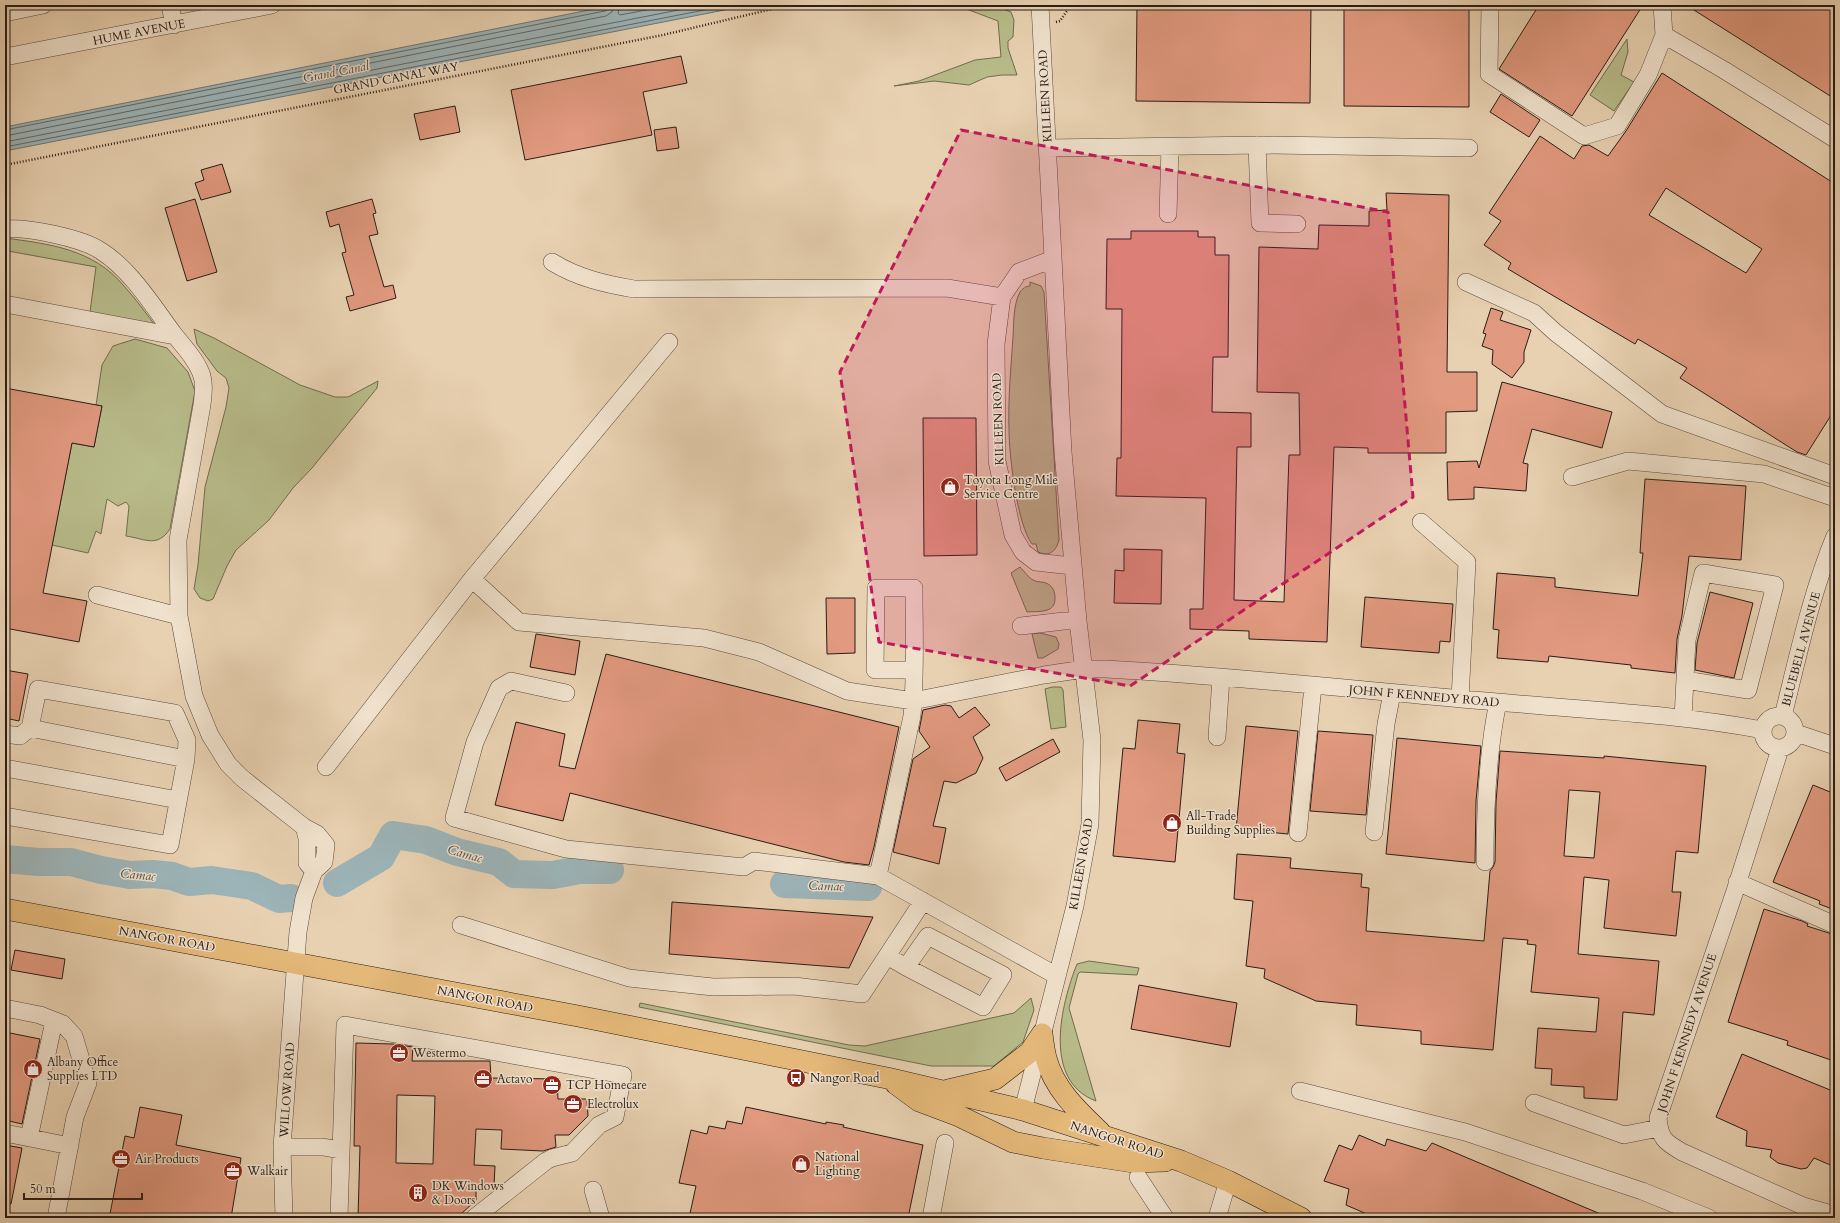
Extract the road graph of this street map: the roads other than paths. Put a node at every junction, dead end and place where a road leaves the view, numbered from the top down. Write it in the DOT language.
graph roads {
  1 [pos="43,5"];
  2 [pos="170,5"];
  3 [pos="272,5"];
  4 [pos="1040,5"];
  5 [pos="1490,5"];
  6 [pos="1662,5"];
  7 [pos="5,13"];
  8 [pos="174,25"];
  9 [pos="1664,35"];
  10 [pos="5,57"];
  11 [pos="1835,139"];
  12 [pos="1170,146"];
  13 [pos="1260,146"];
  14 [pos="1047,148"];
  15 [pos="1469,148"];
  16 [pos="1168,214"];
  17 [pos="1297,224"];
  18 [pos="5,229"];
  19 [pos="1053,259"];
  20 [pos="552,262"];
  21 [pos="1466,282"];
  22 [pos="1002,297"];
  23 [pos="5,304"];
  24 [pos="175,336"];
  25 [pos="669,342"];
  26 [pos="1835,476"];
  27 [pos="1572,477"];
  28 [pos="1835,498"];
  29 [pos="1421,522"];
  30 [pos="1835,536"];
  31 [pos="1072,566"];
  32 [pos="472,579"];
  33 [pos="97,595"];
  34 [pos="179,616"];
  35 [pos="1078,621"];
  36 [pos="1021,626"];
  37 [pos="1084,669"];
  38 [pos="914,670"];
  39 [pos="1221,678"];
  40 [pos="1685,680"];
  41 [pos="1314,686"];
  42 [pos="566,693"];
  43 [pos="1392,693"];
  44 [pos="1460,699"];
  45 [pos="913,701"];
  46 [pos="1498,702"];
  47 [pos="1783,716"];
  48 [pos="1683,718"];
  49 [pos="30,728"];
  50 [pos="1763,730"];
  51 [pos="1796,733"];
  52 [pos="5,734"];
  53 [pos="1217,737"];
  54 [pos="1835,746"];
  55 [pos="1780,749"];
  56 [pos="186,759"];
  57 [pos="326,767"];
  58 [pos="5,768"];
  59 [pos="178,800"];
  60 [pos="5,816"];
  61 [pos="1374,832"];
  62 [pos="1298,833"];
  63 [pos="1484,862"];
  64 [pos="878,876"];
  65 [pos="1737,882"];
  66 [pos="923,901"];
  67 [pos="5,909"];
  68 [pos="461,925"];
  69 [pos="1835,925"];
  70 [pos="887,956"];
  71 [pos="296,962"];
  72 [pos="906,967"];
  73 [pos="1057,976"];
  74 [pos="5,1008"];
  75 [pos="54,1021"];
  76 [pos="1042,1034"];
  77 [pos="887,1078"];
  78 [pos="943,1091"];
  79 [pos="1300,1091"];
  80 [pos="1534,1103"];
  81 [pos="1023,1110"];
  82 [pos="1659,1128"];
  83 [pos="5,1133"];
  84 [pos="1103,1136"];
  85 [pos="29,1138"];
  86 [pos="946,1143"];
  87 [pos="70,1146"];
  88 [pos="282,1147"];
  89 [pos="340,1150"];
  90 [pos="1181,1160"];
  91 [pos="1138,1177"];
  92 [pos="1228,1181"];
  93 [pos="593,1190"];
  94 [pos="1835,1215"];
  95 [pos="56,1218"];
  96 [pos="284,1218"];
  97 [pos="339,1218"];
  98 [pos="474,1218"];
  99 [pos="601,1218"];
  100 [pos="931,1218"];
  101 [pos="1165,1218"];
  102 [pos="1217,1218"];
  103 [pos="1301,1218"];
  104 [pos="1709,1218"];
  1 -- 7 [label="street"];
  2 -- 8 [label="street"];
  3 -- 8 [label="street, HUME AVENUE"];
  4 -- 14 [label="street, KILLEEN ROAD"];
  5 -- 9 [label="street"];
  6 -- 9 [label="street"];
  8 -- 10 [label="street, HUME AVENUE"];
  9 -- 11 [label="street"];
  12 -- 13 [label="street"];
  12 -- 14 [label="street"];
  12 -- 16 [label="street"];
  13 -- 15 [label="street"];
  13 -- 17 [label="street"];
  14 -- 19 [label="street, KILLEEN ROAD"];
  18 -- 24 [label="street"];
  19 -- 22 [label="street, KILLEEN ROAD"];
  19 -- 31 [label="street, KILLEEN ROAD"];
  20 -- 22 [label="street"];
  21 -- 26 [label="street"];
  22 -- 31 [label="street, KILLEEN ROAD"];
  23 -- 24 [label="street"];
  24 -- 34 [label="street"];
  25 -- 32 [label="street"];
  27 -- 28 [label="street"];
  29 -- 44 [label="street"];
  30 -- 47 [label="street, BLUEBELL AVENUE"];
  31 -- 35 [label="street, KILLEEN ROAD"];
  32 -- 45 [label="street, JOHN F KENNEDY ROAD"];
  32 -- 57 [label="street"];
  33 -- 34 [label="street"];
  34 -- 71 [label="street, WILLOW ROAD"];
  35 -- 36 [label="street"];
  35 -- 37 [label="street, KILLEEN ROAD"];
  37 -- 39 [label="street, JOHN F KENNEDY ROAD"];
  37 -- 45 [label="street, JOHN F KENNEDY ROAD"];
  37 -- 73 [label="street, KILLEEN ROAD"];
  38 -- 38 [label="street"];
  38 -- 45 [label="street"];
  39 -- 41 [label="street, JOHN F KENNEDY ROAD"];
  39 -- 53 [label="street"];
  40 -- 40 [label="street"];
  40 -- 48 [label="street"];
  41 -- 43 [label="street, JOHN F KENNEDY ROAD"];
  41 -- 62 [label="street"];
  42 -- 64 [label="street"];
  43 -- 44 [label="street, JOHN F KENNEDY ROAD"];
  43 -- 61 [label="street"];
  44 -- 46 [label="street, JOHN F KENNEDY ROAD"];
  45 -- 64 [label="street"];
  46 -- 48 [label="street, JOHN F KENNEDY ROAD"];
  46 -- 63 [label="street"];
  47 -- 50 [label="street"];
  47 -- 51 [label="street"];
  48 -- 50 [label="street, JOHN F KENNEDY ROAD"];
  49 -- 52 [label="street"];
  49 -- 56 [label="street"];
  49 -- 56 [label="street"];
  50 -- 55 [label="street"];
  51 -- 54 [label="street"];
  51 -- 55 [label="street"];
  55 -- 65 [label="street, JOHN F KENNEDY AVENUE"];
  56 -- 59 [label="street"];
  58 -- 59 [label="street"];
  59 -- 60 [label="street"];
  64 -- 66 [label="street"];
  65 -- 69 [label="street"];
  65 -- 82 [label="street, JOHN F KENNEDY AVENUE"];
  66 -- 70 [label="street"];
  66 -- 73 [label="street"];
  67 -- 71 [label="main road, NANGOR ROAD"];
  68 -- 70 [label="street"];
  70 -- 72 [label="street"];
  71 -- 77 [label="main road, NANGOR ROAD"];
  71 -- 88 [label="street, WILLOW ROAD"];
  72 -- 72 [label="street"];
  73 -- 76 [label="street, KILLEEN ROAD"];
  74 -- 75 [label="street"];
  75 -- 85 [label="street"];
  75 -- 87 [label="street"];
  76 -- 78 [label="main road"];
  76 -- 81 [label="street, KILLEEN ROAD"];
  76 -- 84 [label="main road"];
  77 -- 78 [label="main road, NANGOR ROAD"];
  77 -- 90 [label="main road"];
  78 -- 81 [label="main road, NANGOR ROAD"];
  79 -- 104 [label="street"];
  80 -- 82 [label="street"];
  81 -- 84 [label="main road, NANGOR ROAD"];
  82 -- 94 [label="street, JOHN F KENNEDY AVENUE"];
  83 -- 85 [label="street"];
  84 -- 90 [label="main road, NANGOR ROAD"];
  85 -- 87 [label="street"];
  86 -- 100 [label="street"];
  87 -- 95 [label="street"];
  88 -- 89 [label="street"];
  88 -- 96 [label="street, WILLOW ROAD"];
  89 -- 97 [label="street"];
  89 -- 98 [label="street"];
  90 -- 92 [label="main road, NANGOR ROAD"];
  91 -- 101 [label="street"];
  92 -- 102 [label="street"];
  92 -- 103 [label="main road, NANGOR ROAD"];
  93 -- 99 [label="street"];
}
